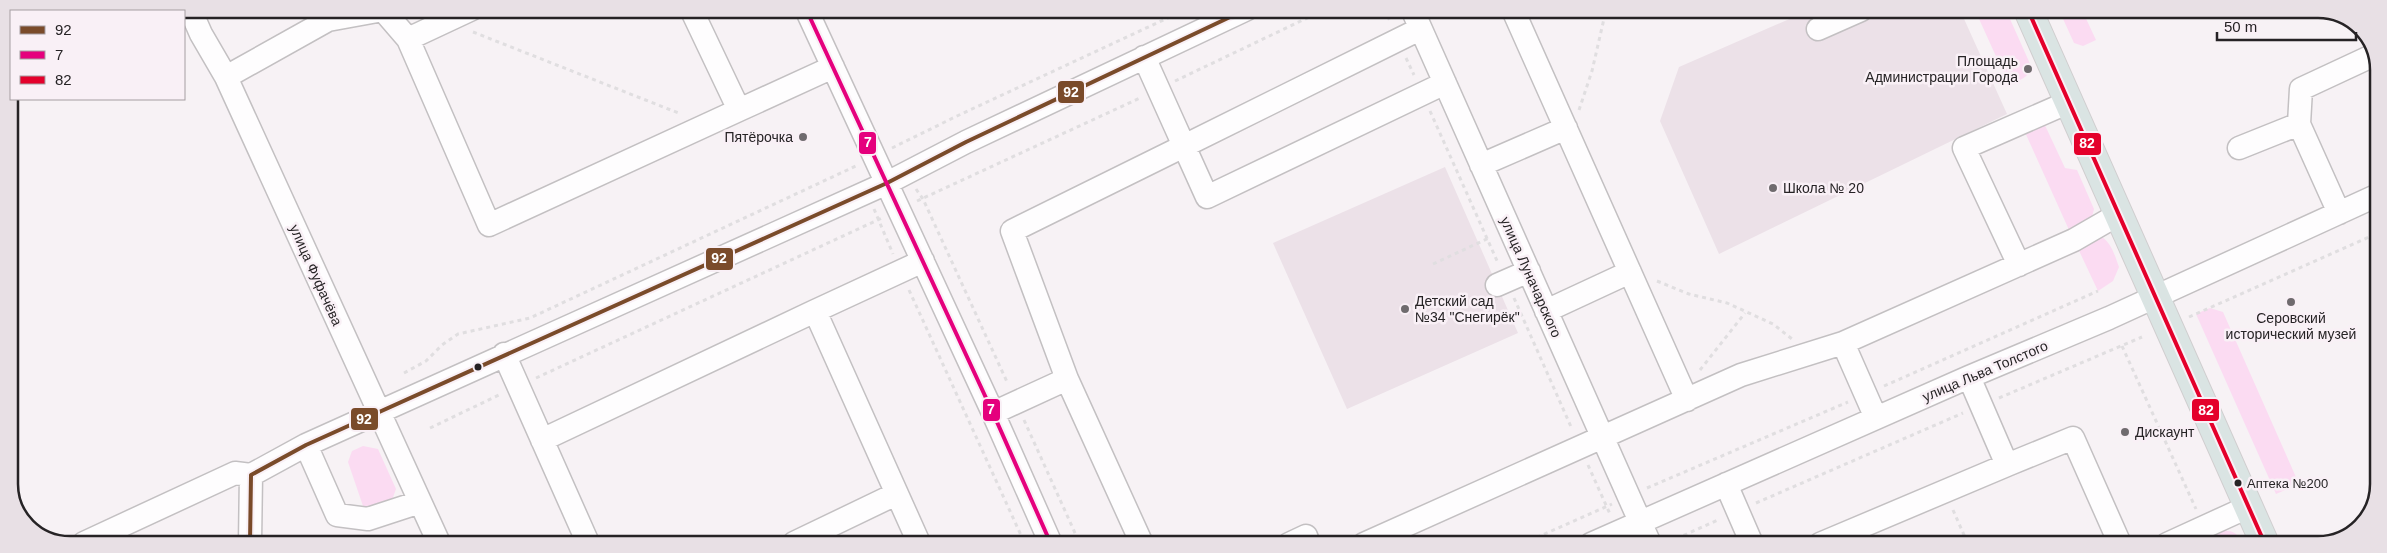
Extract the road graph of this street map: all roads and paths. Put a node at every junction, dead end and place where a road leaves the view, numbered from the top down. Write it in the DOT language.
graph roads {
  1 [pos="191,18"];
  2 [pos="319,18"];
  3 [pos="390,18"];
  4 [pos="452,18"];
  5 [pos="695,18"];
  6 [pos="810,18"];
  7 [pos="1168,18"];
  8 [pos="1227,18"];
  9 [pos="1307,18"];
  10 [pos="1388,18"];
  11 [pos="1516,18"];
  12 [pos="1604,18"];
  13 [pos="1843,18"];
  14 [pos="2032,18"];
  15 [pos="1416,19"];
  16 [pos="446,21"];
  17 [pos="1818,29"];
  18 [pos="192,34"];
  19 [pos="408,39"];
  20 [pos="1398,39"];
  21 [pos="1144,56"];
  22 [pos="2369,58"];
  23 [pos="833,67"];
  24 [pos="226,77"];
  25 [pos="1444,82"];
  26 [pos="1158,90"];
  27 [pos="1422,94"];
  28 [pos="2069,102"];
  29 [pos="740,110"];
  30 [pos="707,124"];
  31 [pos="2299,124"];
  32 [pos="1566,128"];
  33 [pos="1184,146"];
  34 [pos="2239,148"];
  35 [pos="876,157"];
  36 [pos="1482,165"];
  37 [pos="895,178"];
  38 [pos="866,192"];
  39 [pos="923,198"];
  40 [pos="2369,200"];
  41 [pos="900,210"];
  42 [pos="2339,213"];
  43 [pos="2119,214"];
  44 [pos="878,220"];
  45 [pos="1510,229"];
  46 [pos="2369,237"];
  47 [pos="1488,239"];
  48 [pos="923,261"];
  49 [pos="1433,264"];
  50 [pos="2019,265"];
  51 [pos="900,271"];
  52 [pos="1529,271"];
  53 [pos="1630,272"];
  54 [pos="1502,283"];
  55 [pos="2098,291"];
  56 [pos="2155,297"];
  57 [pos="815,311"];
  58 [pos="1546,311"];
  59 [pos="1746,312"];
  60 [pos="2189,317"];
  61 [pos="2142,337"];
  62 [pos="1843,343"];
  63 [pos="2122,346"];
  64 [pos="504,354"];
  65 [pos="1808,354"];
  66 [pos="404,372"];
  67 [pos="1969,377"];
  68 [pos="1067,379"];
  69 [pos="518,386"];
  70 [pos="1865,394"];
  71 [pos="1687,400"];
  72 [pos="1016,402"];
  73 [pos="1981,406"];
  74 [pos="378,412"];
  75 [pos="993,412"];
  76 [pos="1876,418"];
  77 [pos="430,428"];
  78 [pos="1603,437"];
  79 [pos="542,440"];
  80 [pos="306,445"];
  81 [pos="1580,447"];
  82 [pos="2007,465"];
  83 [pos="251,475"];
  84 [pos="1726,484"];
  85 [pos="1944,491"];
  86 [pos="896,494"];
  87 [pos="1629,496"];
  88 [pos="420,502"];
  89 [pos="1607,506"];
  90 [pos="2248,507"];
  91 [pos="1737,511"];
  92 [pos="1640,522"];
  93 [pos="2204,528"];
  94 [pos="99,536"];
  95 [pos="250,536"];
  96 [pos="436,536"];
  97 [pos="585,536"];
  98 [pos="809,536"];
  99 [pos="915,536"];
  100 [pos="1021,536"];
  101 [pos="1047,536"];
  102 [pos="1076,536"];
  103 [pos="1138,536"];
  104 [pos="1382,536"];
  105 [pos="1540,536"];
  106 [pos="1609,536"];
  107 [pos="1646,536"];
  108 [pos="1681,536"];
  109 [pos="1748,536"];
  110 [pos="1839,536"];
  111 [pos="1964,536"];
  112 [pos="2116,536"];
  113 [pos="2186,536"];
  114 [pos="2261,536"];
  1 -- 18 [label="street, улица Фуфачёва"];
  2 -- 24 [label="street"];
  3 -- 19 [label="street"];
  4 -- 16 [label="street"];
  5 -- 29 [label="street"];
  6 -- 23 [label="street"];
  7 -- 35 [label="path"];
  8 -- 21 [label="street"];
  9 -- 26 [label="path"];
  10 -- 20 [label="path"];
  11 -- 32 [label="street"];
  12 -- 32 [label="path"];
  13 -- 17 [label="street"];
  14 -- 28 [label="main road"];
  15 -- 20 [label="street"];
  15 -- 25 [label="street, улица Луначарского"];
  16 -- 19 [label="street"];
  16 -- 30 [label="path"];
  18 -- 24 [label="street, улица Фуфачёва"];
  19 -- 30 [label="street"];
  20 -- 27 [label="path"];
  20 -- 33 [label="street"];
  21 -- 26 [label="street"];
  21 -- 37 [label="street"];
  22 -- 31 [label="street"];
  23 -- 29 [label="street"];
  23 -- 35 [label="street"];
  24 -- 74 [label="street, улица Фуфачёва"];
  25 -- 27 [label="street"];
  25 -- 36 [label="street, улица Луначарского"];
  26 -- 33 [label="street"];
  26 -- 39 [label="path"];
  27 -- 33 [label="street"];
  27 -- 47 [label="path"];
  28 -- 43 [label="main road"];
  28 -- 50 [label="street"];
  29 -- 30 [label="street"];
  31 -- 34 [label="street"];
  31 -- 42 [label="street"];
  32 -- 36 [label="street"];
  32 -- 53 [label="street"];
  33 -- 68 [label="street"];
  35 -- 37 [label="street"];
  35 -- 66 [label="path"];
  36 -- 45 [label="street, улица Луначарского"];
  37 -- 38 [label="street"];
  37 -- 39 [label="path"];
  37 -- 41 [label="street"];
  38 -- 44 [label="path"];
  38 -- 64 [label="street"];
  39 -- 41 [label="path"];
  39 -- 72 [label="path"];
  40 -- 42 [label="street, улица Льва Толстого"];
  41 -- 44 [label="path"];
  41 -- 48 [label="street"];
  42 -- 56 [label="street, улица Льва Толстого"];
  43 -- 50 [label="street"];
  43 -- 56 [label="main road"];
  44 -- 51 [label="path"];
  44 -- 69 [label="path"];
  45 -- 47 [label="path"];
  45 -- 52 [label="street, улица Луначарского"];
  46 -- 60 [label="path"];
  47 -- 49 [label="path"];
  47 -- 54 [label="path"];
  48 -- 51 [label="street"];
  48 -- 75 [label="street"];
  50 -- 62 [label="street"];
  51 -- 57 [label="street"];
  51 -- 100 [label="path"];
  52 -- 54 [label="street"];
  52 -- 58 [label="street, улица Луначарского"];
  53 -- 58 [label="street"];
  53 -- 59 [label="path"];
  53 -- 71 [label="street"];
  54 -- 81 [label="path"];
  55 -- 70 [label="path"];
  56 -- 67 [label="street, улица Льва Толстого"];
  56 -- 90 [label="main road"];
  57 -- 79 [label="street"];
  57 -- 86 [label="street"];
  58 -- 78 [label="street, улица Луначарского"];
  59 -- 65 [label="path"];
  59 -- 71 [label="path"];
  61 -- 63 [label="path"];
  62 -- 65 [label="street"];
  62 -- 70 [label="street"];
  63 -- 73 [label="path"];
  63 -- 93 [label="path"];
  64 -- 69 [label="street"];
  64 -- 74 [label="street"];
  65 -- 71 [label="street"];
  67 -- 73 [label="street"];
  67 -- 76 [label="street, улица Льва Толстого"];
  68 -- 72 [label="street"];
  68 -- 103 [label="street"];
  69 -- 77 [label="path"];
  69 -- 79 [label="street"];
  70 -- 76 [label="street"];
  70 -- 87 [label="path"];
  71 -- 78 [label="street"];
  72 -- 75 [label="street"];
  72 -- 102 [label="path"];
  73 -- 82 [label="street"];
  73 -- 91 [label="path"];
  74 -- 80 [label="street"];
  74 -- 88 [label="street, улица Фуфачёва"];
  75 -- 101 [label="street"];
  76 -- 84 [label="street, улица Льва Толстого"];
  78 -- 81 [label="street"];
  78 -- 87 [label="street, улица Луначарского"];
  79 -- 97 [label="street"];
  80 -- 83 [label="street"];
  80 -- 88 [label="street"];
  81 -- 89 [label="path"];
  81 -- 104 [label="street"];
  82 -- 85 [label="street"];
  82 -- 112 [label="street"];
  83 -- 94 [label="street"];
  83 -- 95 [label="street"];
  84 -- 91 [label="street"];
  84 -- 92 [label="street, улица Льва Толстого"];
  85 -- 110 [label="street"];
  85 -- 111 [label="path"];
  86 -- 98 [label="street"];
  86 -- 99 [label="street"];
  87 -- 89 [label="path"];
  87 -- 92 [label="street, улица Луначарского"];
  88 -- 96 [label="street, улица Фуфачёва"];
  89 -- 105 [label="path"];
  90 -- 93 [label="street"];
  90 -- 114 [label="main road"];
  91 -- 108 [label="path"];
  91 -- 109 [label="street"];
  92 -- 106 [label="street, улица Льва Толстого"];
  92 -- 107 [label="street, улица Луначарского"];
  93 -- 113 [label="street"];
}
